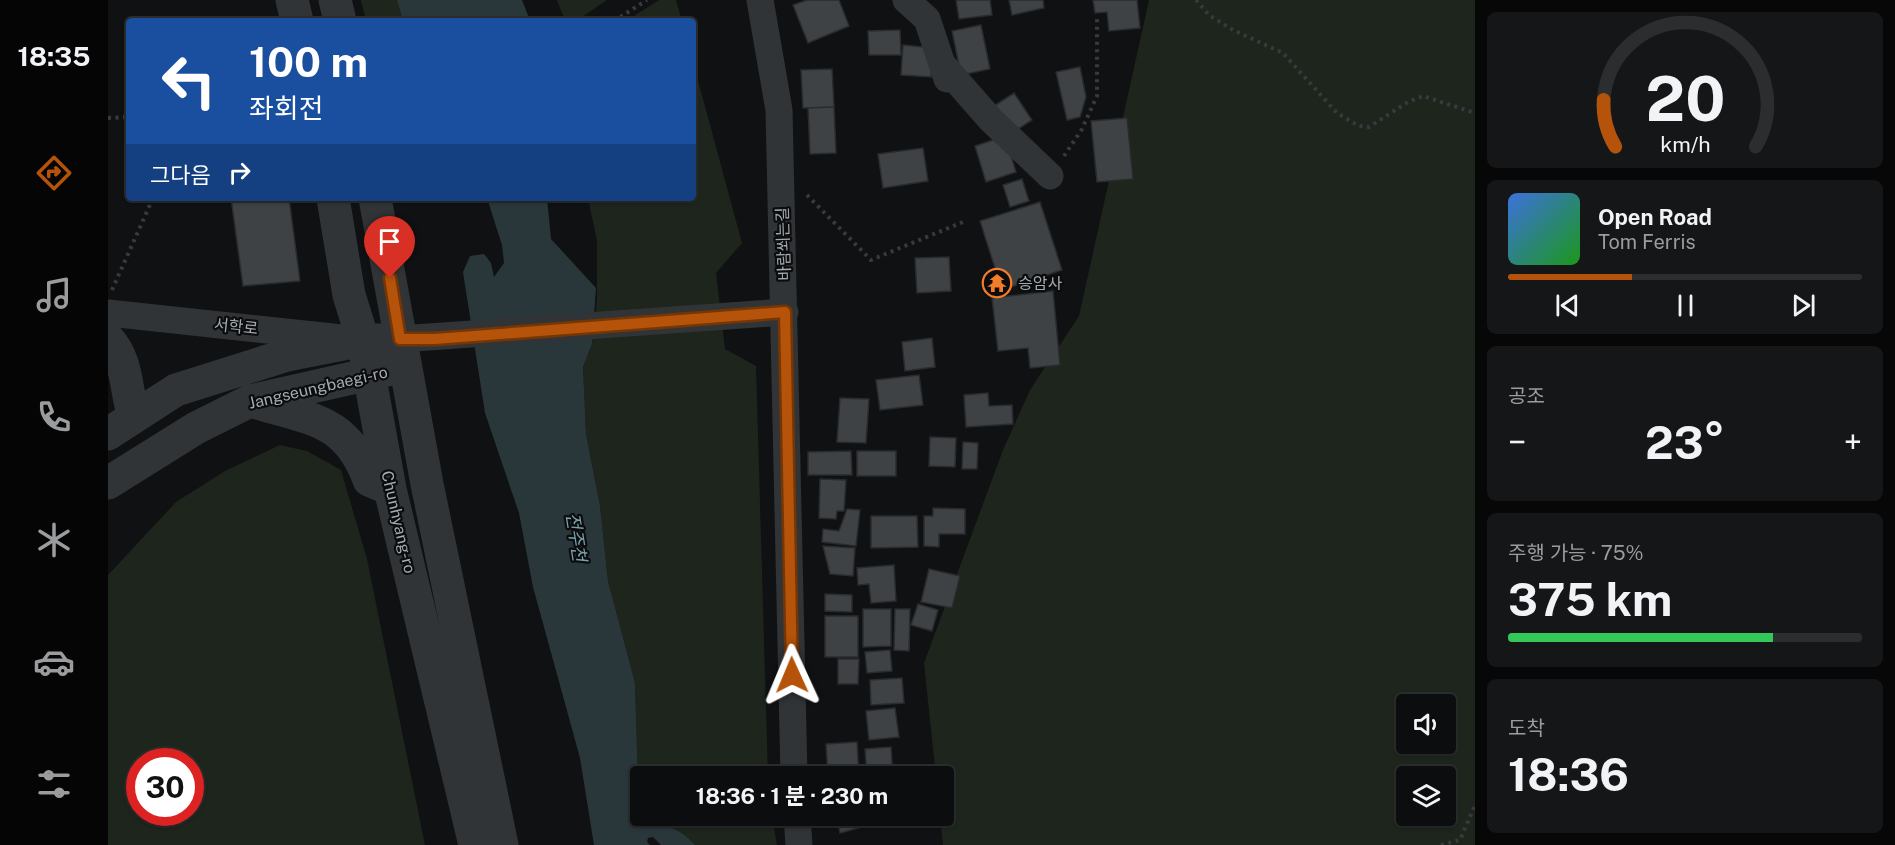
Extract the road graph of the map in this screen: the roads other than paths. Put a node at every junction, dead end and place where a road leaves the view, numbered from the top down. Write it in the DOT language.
graph roads {
  1 [pos="292,0"];
  2 [pos="335,0"];
  3 [pos="760,0"];
  4 [pos="906,0"];
  5 [pos="296,18"];
  6 [pos="339,18"];
  7 [pos="1050,177"];
  8 [pos="333,201"];
  9 [pos="376,201"];
  10 [pos="785,312"];
  11 [pos="108,313"];
  12 [pos="108,339"];
  13 [pos="363,340"];
  14 [pos="403,353"];
  15 [pos="370,373"];
  16 [pos="250,400"];
  17 [pos="121,425"];
  18 [pos="108,483"];
  19 [pos="390,489"];
  20 [pos="794,766"];
  21 [pos="798,826"];
  22 [pos="475,845"];
  23 [pos="502,845"];
  24 [pos="799,845"];
  1 -- 5 [label="street"];
  2 -- 6 [label="street"];
  3 -- 10 [label="street, 바람쐬는길"];
  4 -- 7 [label="street"];
  8 -- 13 [label="street, Chunhyang-ro"];
  9 -- 14 [label="street, Chunhyang-ro"];
  10 -- 14 [label="street"];
  10 -- 20 [label="street, 바람쐬는길"];
  11 -- 13 [label="street, 서학로"];
  12 -- 17 [label="street"];
  13 -- 14 [label="street"];
  13 -- 15 [label="street, Chunhyang-ro"];
  13 -- 17 [label="street"];
  14 -- 15 [label="street, Jangseungbaegi-ro"];
  14 -- 23 [label="street, Chunhyang-ro"];
  15 -- 16 [label="street, Jangseungbaegi-ro"];
  15 -- 19 [label="street, Chunhyang-ro"];
  16 -- 18 [label="street, Jangseungbaegi-ro"];
  16 -- 19 [label="street"];
  19 -- 22 [label="street, Chunhyang-ro"];
  21 -- 24 [label="street"];
}
